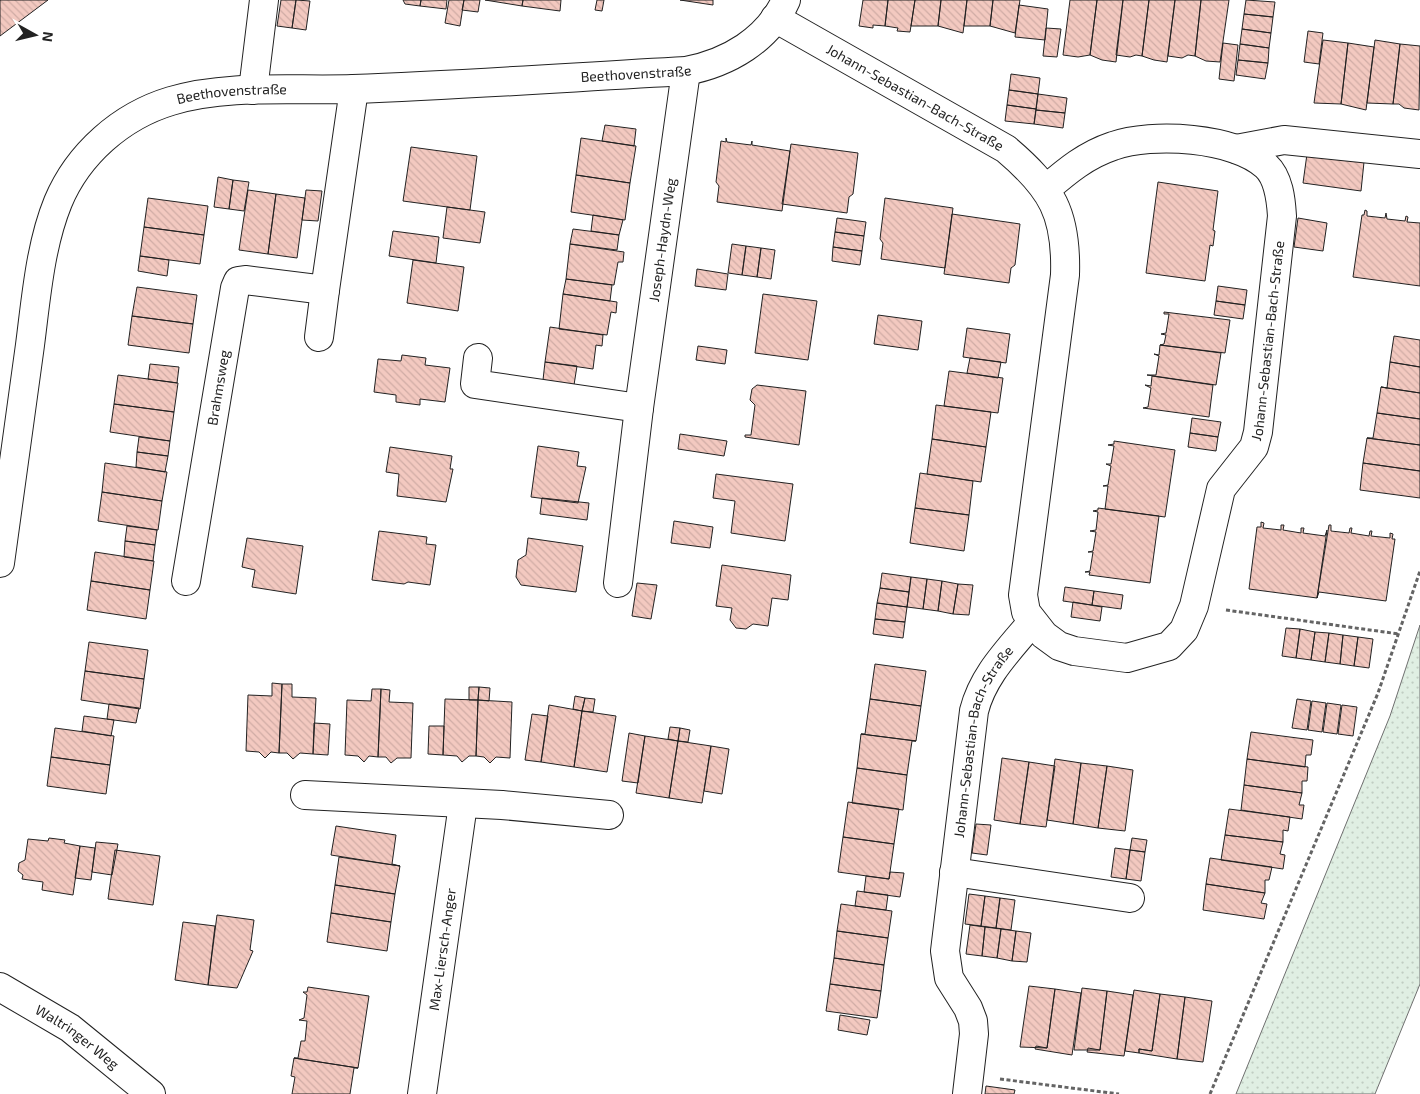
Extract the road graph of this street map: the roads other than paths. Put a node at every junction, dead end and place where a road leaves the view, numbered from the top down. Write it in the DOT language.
graph roads {
  1 [pos="264,0"];
  2 [pos="781,9"];
  3 [pos="686,72"];
  4 [pos="354,89"];
  5 [pos="253,90"];
  6 [pos="1236,149"];
  7 [pos="1420,154"];
  8 [pos="1046,189"];
  9 [pos="325,290"];
  10 [pos="319,337"];
  11 [pos="478,358"];
  12 [pos="639,408"];
  13 [pos="5,490"];
  14 [pos="0,562"];
  15 [pos="186,581"];
  16 [pos="618,583"];
  17 [pos="1032,622"];
  18 [pos="305,795"];
  19 [pos="463,804"];
  20 [pos="609,815"];
  21 [pos="954,872"];
  22 [pos="1130,898"];
  23 [pos="0,987"];
  24 [pos="968,1084"];
  25 [pos="151,1094"];
  26 [pos="422,1094"];
  1 -- 5 [label="street"];
  2 -- 3 [label="street, Beethovenstraße"];
  2 -- 8 [label="street, Johann-Sebastian-Bach-Straße"];
  3 -- 4 [label="street, Beethovenstraße"];
  3 -- 12 [label="street, Joseph-Haydn-Weg"];
  4 -- 5 [label="street, Beethovenstraße"];
  4 -- 9 [label="street"];
  5 -- 13 [label="street, Beethovenstraße"];
  6 -- 7 [label="street"];
  6 -- 8 [label="street, Johann-Sebastian-Bach-Straße"];
  6 -- 17 [label="street, Johann-Sebastian-Bach-Straße"];
  8 -- 17 [label="street, Johann-Sebastian-Bach-Straße"];
  9 -- 10 [label="street"];
  9 -- 15 [label="street, Brahmsweg"];
  11 -- 12 [label="street"];
  12 -- 16 [label="street, Joseph-Haydn-Weg"];
  13 -- 14 [label="street, Beethovenstraße"];
  17 -- 21 [label="street, Johann-Sebastian-Bach-Straße"];
  18 -- 19 [label="street"];
  19 -- 20 [label="street"];
  19 -- 26 [label="street, Max-Liersch-Anger"];
  21 -- 22 [label="street"];
  21 -- 24 [label="street, Johann-Sebastian-Bach-Straße"];
  23 -- 25 [label="street, Waltringer Weg"];
}
